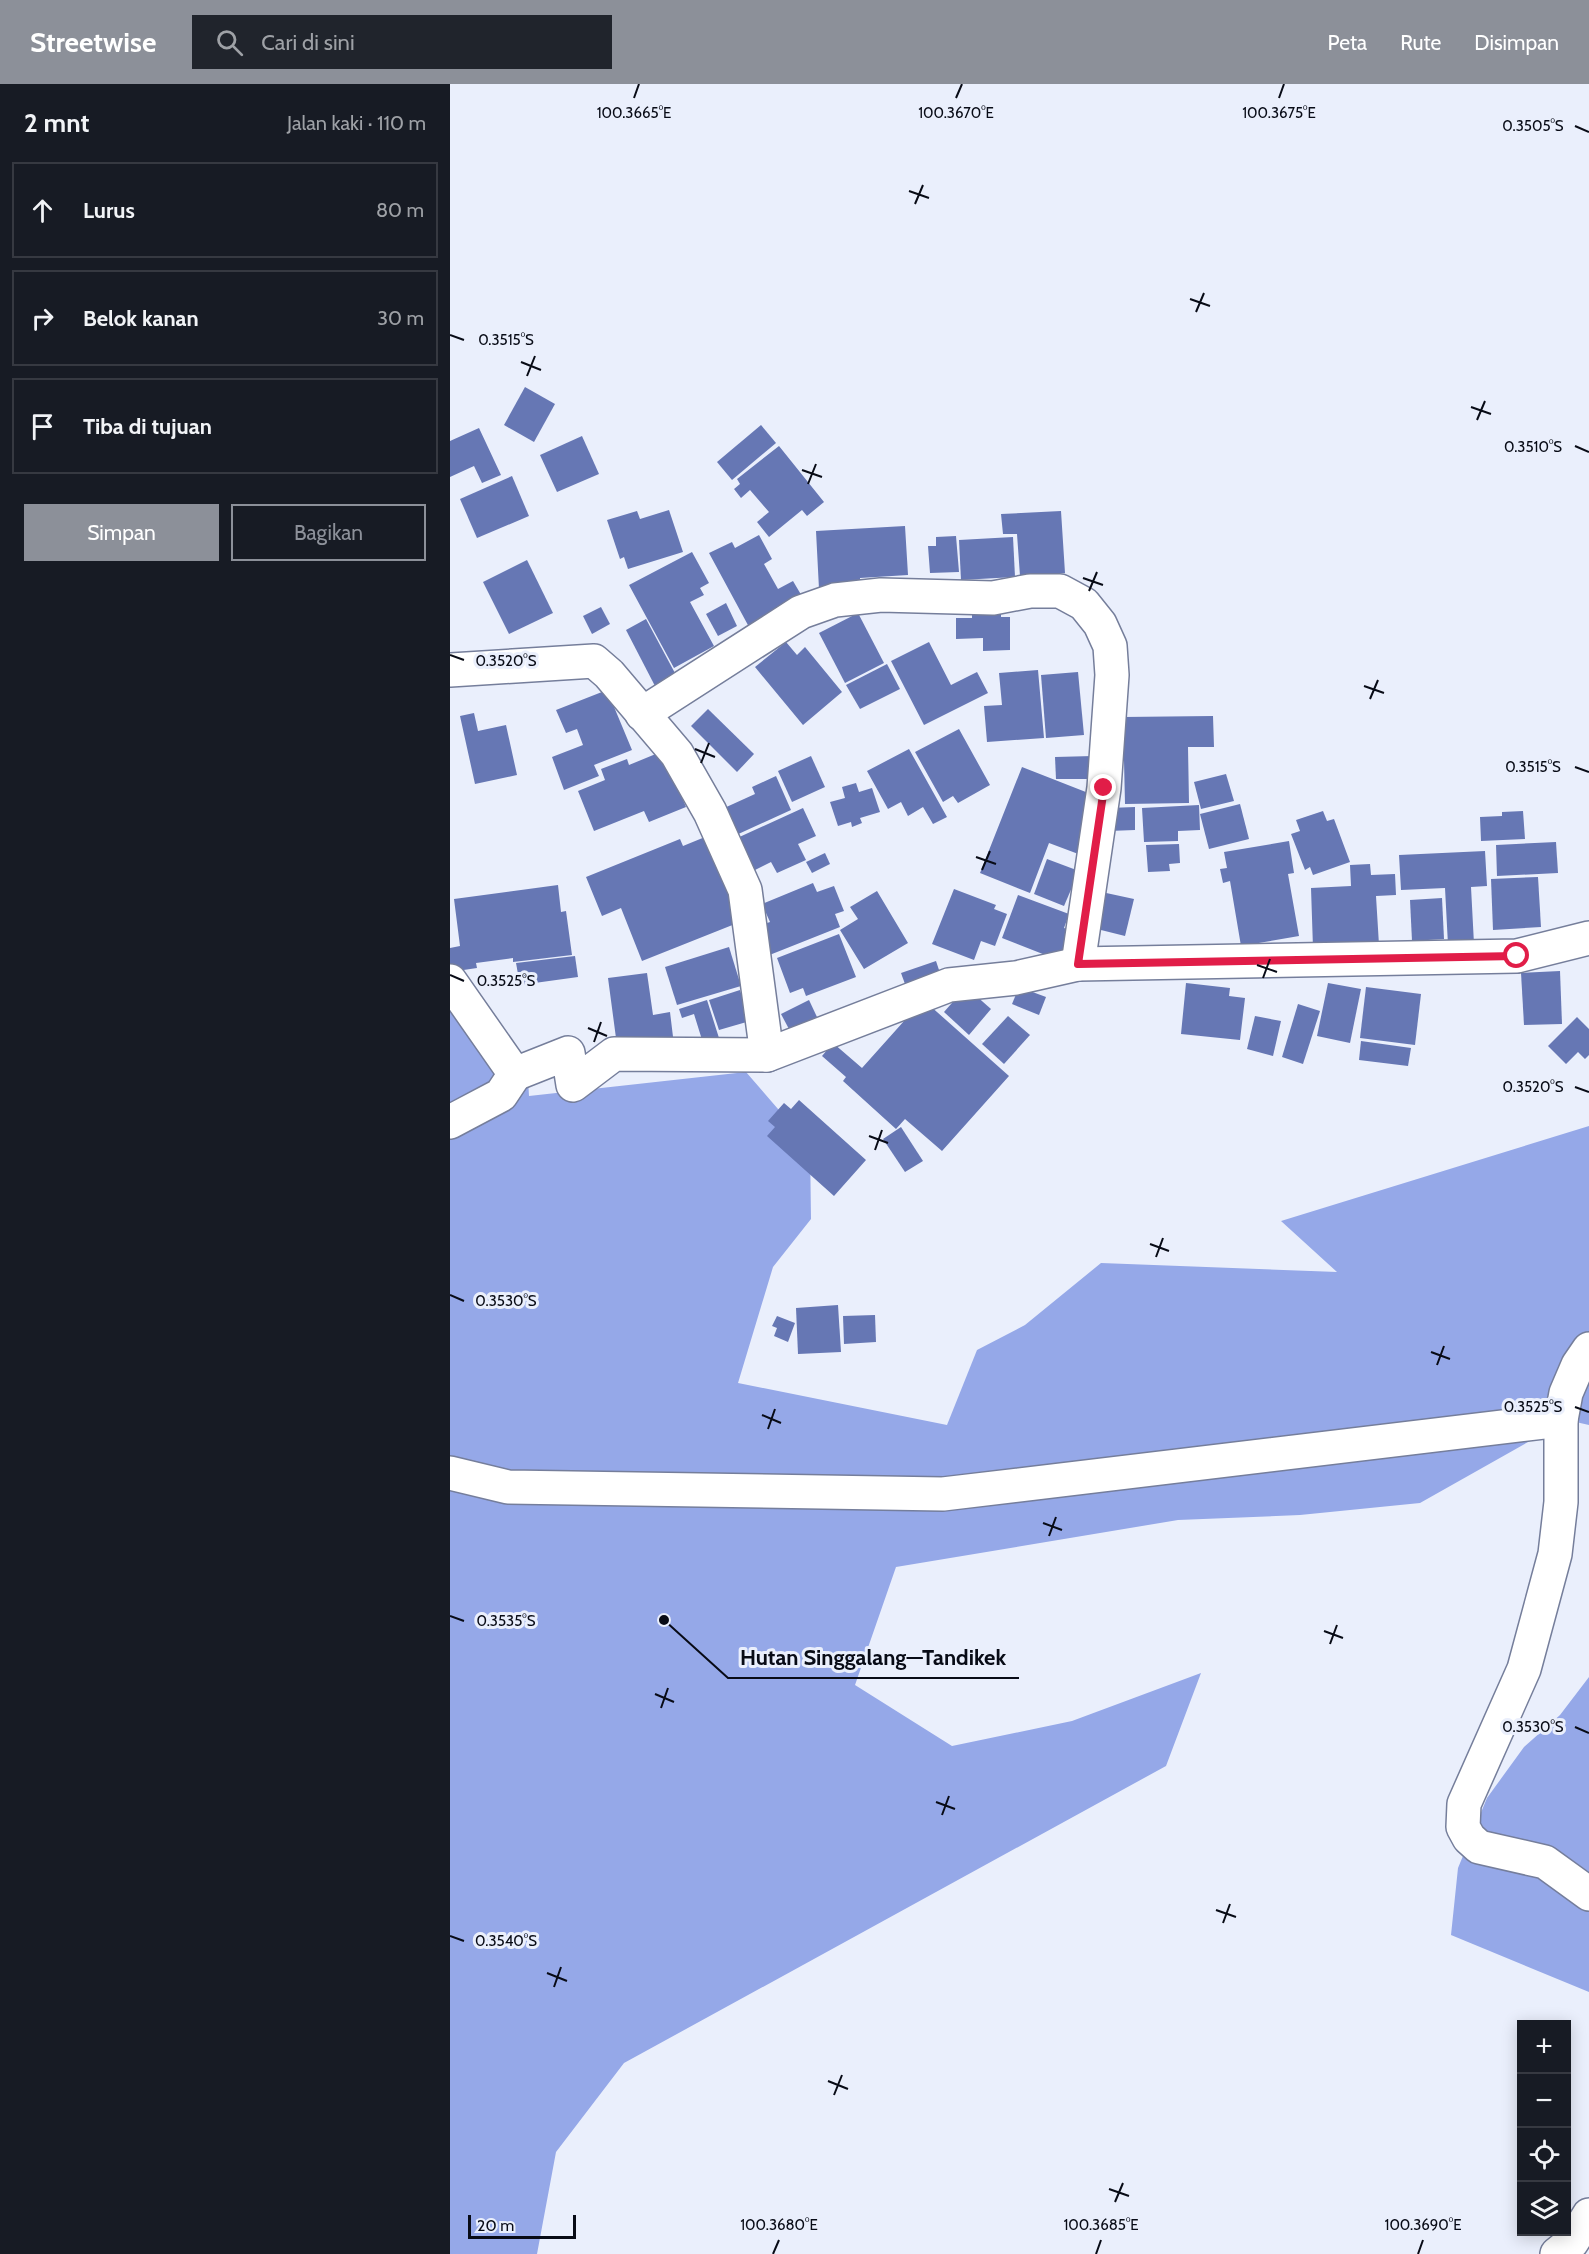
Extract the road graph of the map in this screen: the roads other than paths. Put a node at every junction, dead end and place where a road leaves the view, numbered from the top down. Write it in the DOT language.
graph roads {
  1 [pos="450,670"];
  2 [pos="642,714"];
  3 [pos="1589,938"];
  4 [pos="1078,964"];
  5 [pos="450,981"];
  6 [pos="768,1055"];
  7 [pos="515,1074"];
  8 [pos="450,1122"];
  9 [pos="1589,1349"];
  10 [pos="1561,1420"];
  11 [pos="450,1473"];
  12 [pos="1589,1894"];
  13 [pos="1589,2215"];
  14 [pos="1557,2254"];
  1 -- 2 [label="street"];
  2 -- 4 [label="street"];
  2 -- 6 [label="street"];
  3 -- 4 [label="street"];
  4 -- 6 [label="street"];
  5 -- 7 [label="street"];
  6 -- 7 [label="street"];
  7 -- 8 [label="street"];
  9 -- 10 [label="street"];
  10 -- 11 [label="street"];
  10 -- 12 [label="street"];
  13 -- 14 [label="street"];
}
